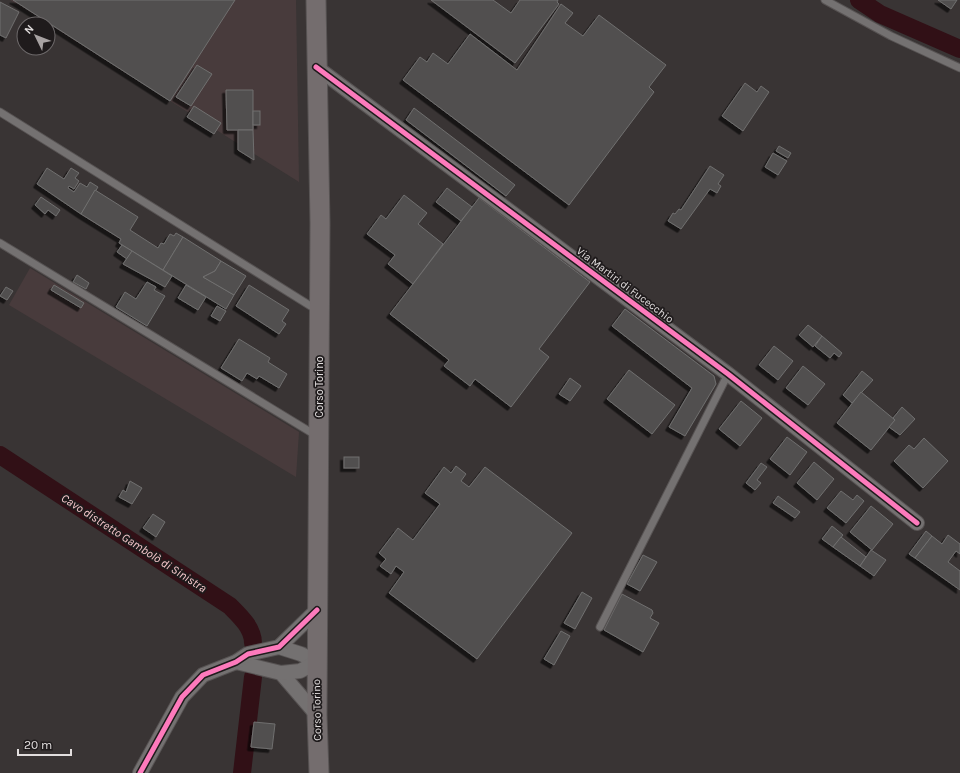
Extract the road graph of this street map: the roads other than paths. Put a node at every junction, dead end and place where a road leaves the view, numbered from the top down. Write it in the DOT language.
graph roads {
  1 [pos="316,0"];
  2 [pos="825,0"];
  3 [pos="316,67"];
  4 [pos="960,68"];
  5 [pos="0,112"];
  6 [pos="0,243"];
  7 [pos="319,311"];
  8 [pos="728,374"];
  9 [pos="318,437"];
  10 [pos="917,523"];
  11 [pos="317,610"];
  12 [pos="600,627"];
  13 [pos="279,647"];
  14 [pos="236,662"];
  15 [pos="317,662"];
  16 [pos="281,673"];
  17 [pos="316,715"];
  18 [pos="140,773"];
  19 [pos="319,773"];
  1 -- 3 [label="main road, Corso Torino"];
  2 -- 4 [label="lane"];
  3 -- 7 [label="main road, Corso Torino"];
  3 -- 8 [label="street, Via Martiri di Fucecchio"];
  5 -- 7 [label="lane"];
  6 -- 9 [label="lane"];
  7 -- 9 [label="main road, Corso Torino"];
  8 -- 10 [label="street, Via Martiri di Fucecchio"];
  8 -- 12 [label="lane"];
  9 -- 11 [label="main road, Corso Torino"];
  11 -- 13 [label="street"];
  11 -- 15 [label="main road, Corso Torino"];
  13 -- 14 [label="street"];
  13 -- 15 [label="street"];
  14 -- 16 [label="street"];
  14 -- 18 [label="street"];
  15 -- 16 [label="street"];
  15 -- 17 [label="main road, Corso Torino"];
  16 -- 17 [label="street"];
  17 -- 19 [label="main road, Corso Torino"];
}
